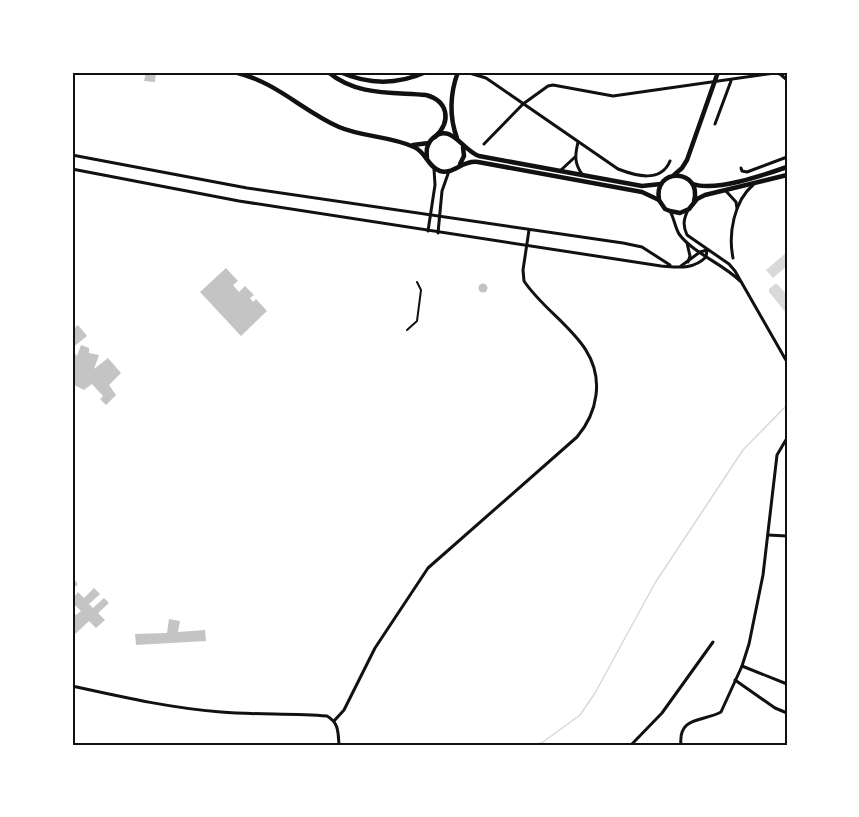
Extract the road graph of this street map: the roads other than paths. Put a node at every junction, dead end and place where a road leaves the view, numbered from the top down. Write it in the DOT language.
graph roads {
  1 [pos="234,72"];
  2 [pos="328,72"];
  3 [pos="340,72"];
  4 [pos="426,72"];
  5 [pos="458,72"];
  6 [pos="466,72"];
  7 [pos="718,72"];
  8 [pos="247,74"];
  9 [pos="787,80"];
  10 [pos="731,81"];
  11 [pos="523,104"];
  12 [pos="715,124"];
  13 [pos="435,136"];
  14 [pos="457,138"];
  15 [pos="429,142"];
  16 [pos="578,142"];
  17 [pos="407,144"];
  18 [pos="484,144"];
  19 [pos="463,147"];
  20 [pos="72,155"];
  21 [pos="427,157"];
  22 [pos="575,157"];
  23 [pos="787,157"];
  24 [pos="670,161"];
  25 [pos="459,165"];
  26 [pos="787,167"];
  27 [pos="434,168"];
  28 [pos="741,168"];
  29 [pos="72,169"];
  30 [pos="449,171"];
  31 [pos="558,171"];
  32 [pos="787,175"];
  33 [pos="584,176"];
  34 [pos="674,176"];
  35 [pos="760,181"];
  36 [pos="661,184"];
  37 [pos="693,184"];
  38 [pos="725,190"];
  39 [pos="659,200"];
  40 [pos="694,202"];
  41 [pos="689,209"];
  42 [pos="738,210"];
  43 [pos="670,211"];
  44 [pos="430,216"];
  45 [pos="440,218"];
  46 [pos="529,230"];
  47 [pos="428,231"];
  48 [pos="438,233"];
  49 [pos="686,241"];
  50 [pos="527,245"];
  51 [pos="707,249"];
  52 [pos="700,252"];
  53 [pos="706,256"];
  54 [pos="733,258"];
  55 [pos="687,263"];
  56 [pos="671,266"];
  57 [pos="679,267"];
  58 [pos="417,282"];
  59 [pos="743,285"];
  60 [pos="407,330"];
  61 [pos="787,362"];
  62 [pos="787,438"];
  63 [pos="768,535"];
  64 [pos="787,536"];
  65 [pos="713,642"];
  66 [pos="742,666"];
  67 [pos="734,680"];
  68 [pos="787,684"];
  69 [pos="72,686"];
  70 [pos="787,712"];
  71 [pos="334,721"];
  72 [pos="338,745"];
  73 [pos="631,745"];
  74 [pos="681,745"];
  1 -- 8 [label="main road"];
  2 -- 13 [label="main road"];
  3 -- 4 [label="main road"];
  5 -- 14 [label="main road"];
  6 -- 11 [label="street"];
  7 -- 34 [label="main road"];
  8 -- 17 [label="main road"];
  9 -- 10 [label="street"];
  10 -- 11 [label="street"];
  10 -- 12 [label="street"];
  11 -- 16 [label="street"];
  11 -- 18 [label="street"];
  13 -- 14 [label="main road"];
  13 -- 15 [label="main road"];
  14 -- 19 [label="main road"];
  15 -- 17 [label="main road"];
  15 -- 21 [label="main road"];
  16 -- 22 [label="street"];
  16 -- 24 [label="street"];
  17 -- 21 [label="main road"];
  19 -- 25 [label="main road"];
  19 -- 31 [label="main road"];
  20 -- 44 [label="street"];
  21 -- 27 [label="main road"];
  22 -- 31 [label="street"];
  22 -- 33 [label="street"];
  23 -- 28 [label="street"];
  25 -- 30 [label="main road"];
  25 -- 39 [label="main road"];
  26 -- 37 [label="main road"];
  27 -- 30 [label="main road"];
  27 -- 44 [label="street"];
  29 -- 47 [label="street"];
  30 -- 45 [label="street"];
  31 -- 33 [label="main road"];
  32 -- 35 [label="main road"];
  33 -- 36 [label="main road"];
  34 -- 36 [label="main road"];
  34 -- 37 [label="main road"];
  35 -- 38 [label="main road"];
  35 -- 42 [label="street"];
  36 -- 39 [label="main road"];
  37 -- 40 [label="main road"];
  38 -- 40 [label="main road"];
  38 -- 42 [label="street"];
  39 -- 43 [label="main road"];
  40 -- 41 [label="main road"];
  41 -- 43 [label="main road"];
  41 -- 51 [label="street"];
  42 -- 54 [label="street"];
  43 -- 49 [label="street"];
  44 -- 45 [label="street"];
  44 -- 47 [label="street"];
  45 -- 46 [label="street"];
  45 -- 48 [label="street"];
  46 -- 50 [label="street"];
  46 -- 56 [label="street"];
  47 -- 48 [label="street"];
  48 -- 50 [label="street"];
  49 -- 52 [label="street"];
  49 -- 55 [label="street"];
  50 -- 56 [label="street"];
  50 -- 71 [label="street"];
  51 -- 52 [label="street"];
  51 -- 53 [label="street"];
  51 -- 59 [label="street"];
  52 -- 53 [label="street"];
  52 -- 55 [label="street"];
  53 -- 57 [label="street"];
  53 -- 59 [label="street"];
  55 -- 57 [label="street"];
  56 -- 57 [label="street"];
  58 -- 60 [label="street"];
  59 -- 61 [label="street"];
  62 -- 63 [label="street"];
  63 -- 64 [label="street"];
  63 -- 66 [label="street"];
  65 -- 73 [label="street"];
  66 -- 67 [label="street"];
  66 -- 68 [label="street"];
  67 -- 70 [label="street"];
  67 -- 74 [label="street"];
  69 -- 71 [label="street"];
  71 -- 72 [label="street"];
}
